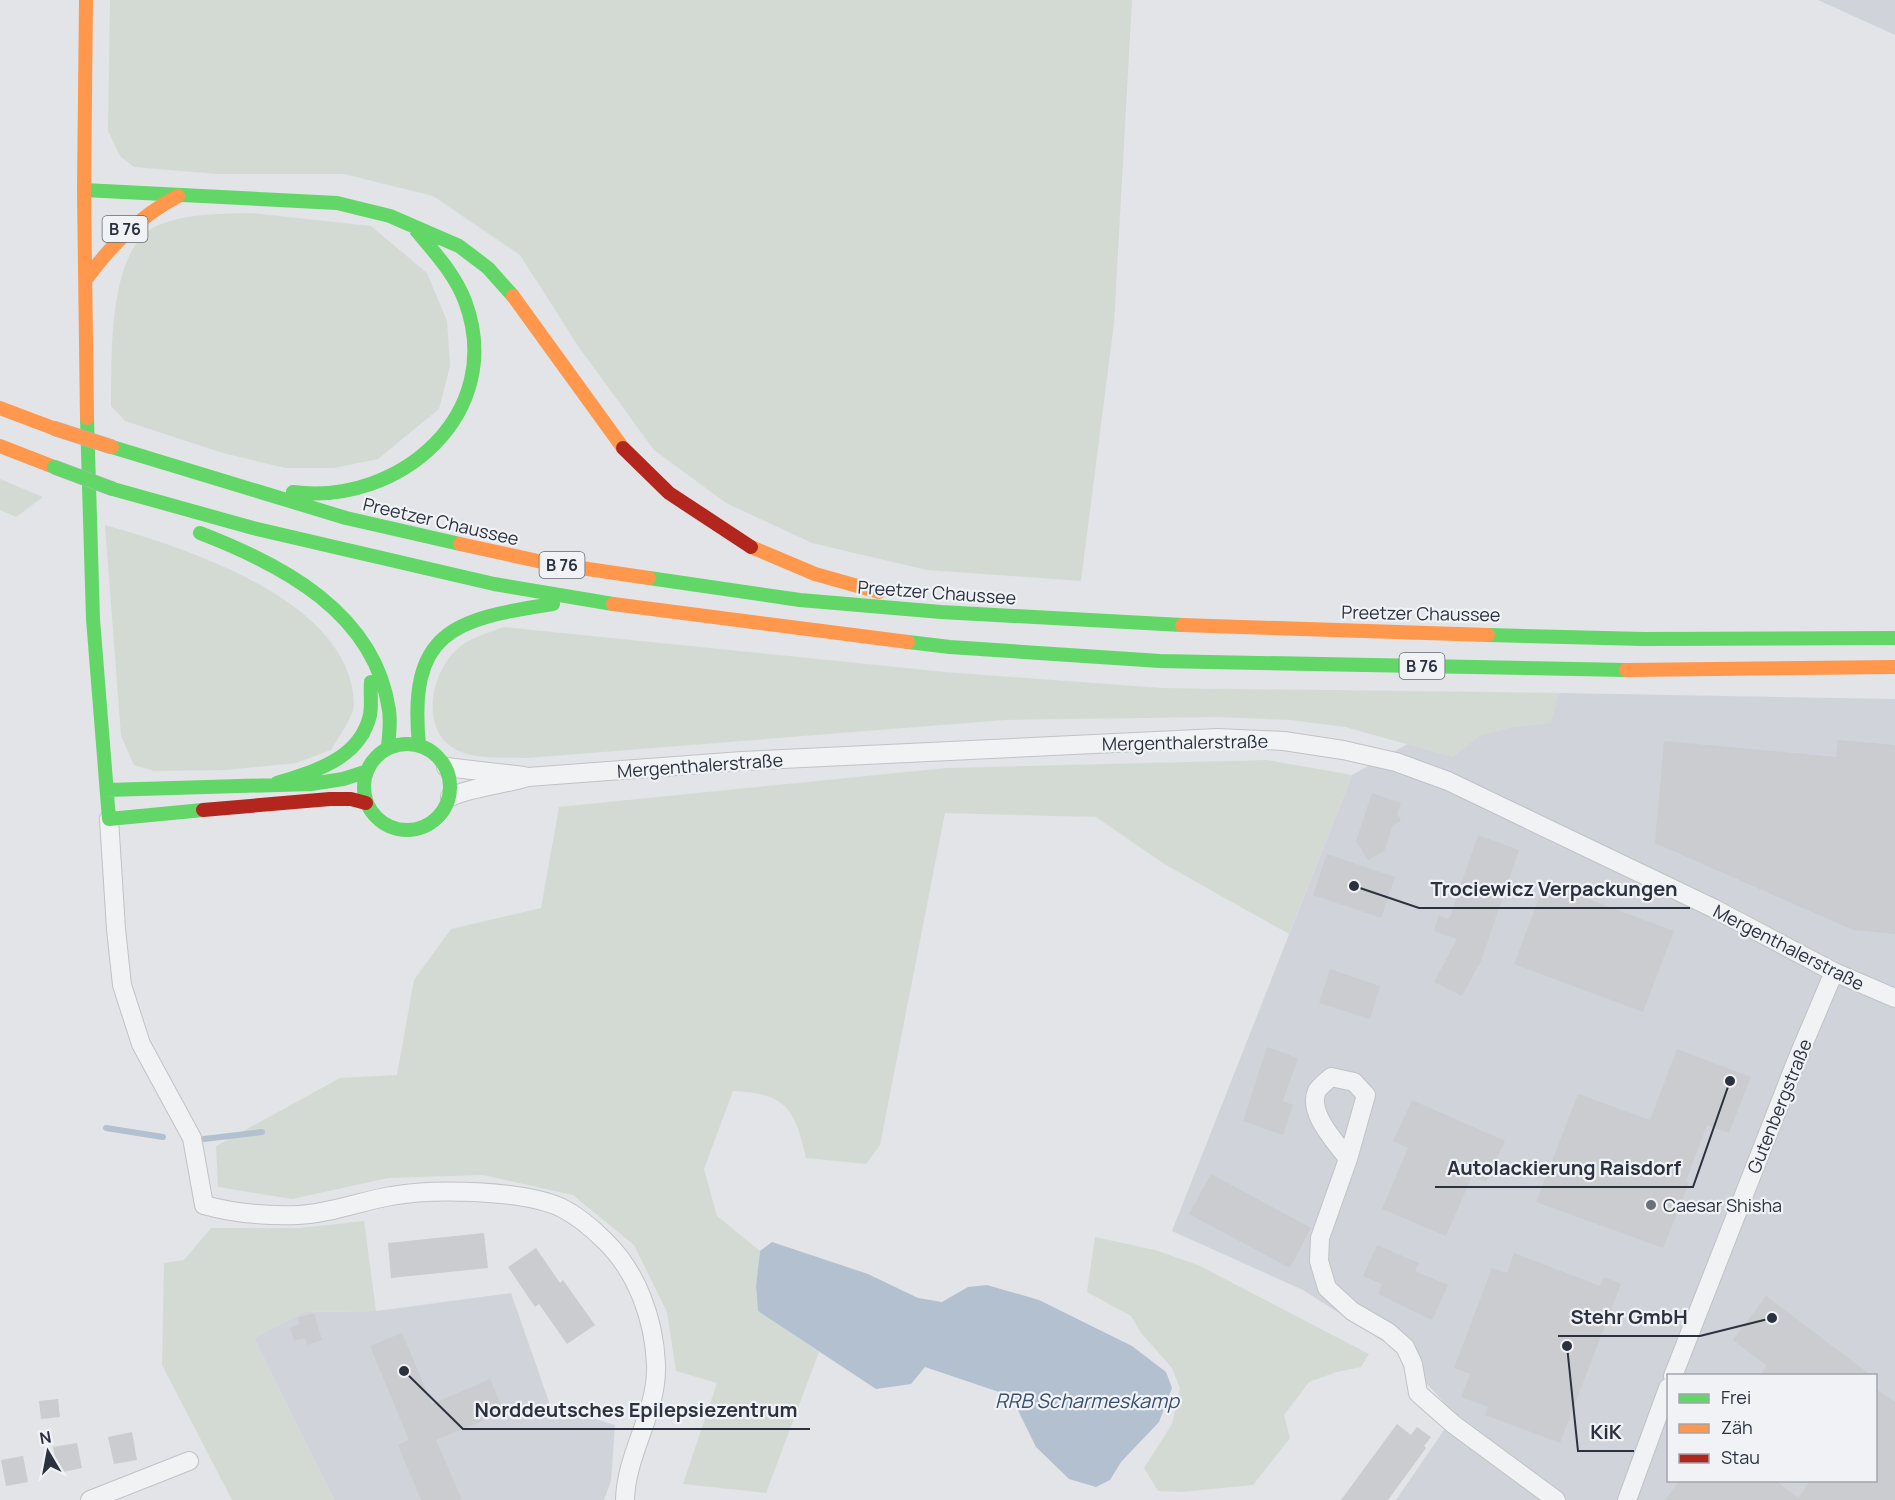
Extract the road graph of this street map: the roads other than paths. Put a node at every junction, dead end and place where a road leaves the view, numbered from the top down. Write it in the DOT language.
graph roads {
  1 [pos="86,0"];
  2 [pos="84,190"];
  3 [pos="178,196"];
  4 [pos="414,228"];
  5 [pos="87,278"];
  6 [pos="0,408"];
  7 [pos="0,446"];
  8 [pos="193,472"];
  9 [pos="113,489"];
  10 [pos="155,516"];
  11 [pos="188,528"];
  12 [pos="584,600"];
  13 [pos="941,612"];
  14 [pos="1895,638"];
  15 [pos="373,665"];
  16 [pos="1895,667"];
  17 [pos="419,745"];
  18 [pos="388,747"];
  19 [pos="446,767"];
  20 [pos="365,772"];
  21 [pos="528,777"];
  22 [pos="277,783"];
  23 [pos="107,790"];
  24 [pos="450,797"];
  25 [pos="366,803"];
  26 [pos="109,819"];
  27 [pos="1834,972"];
  28 [pos="1895,998"];
  29 [pos="1348,1159"];
  30 [pos="1674,1374"];
  31 [pos="1667,1391"];
  32 [pos="189,1461"];
  33 [pos="90,1500"];
  34 [pos="625,1500"];
  35 [pos="1556,1500"];
  36 [pos="1627,1500"];
  1 -- 2 [label="main road"];
  2 -- 3 [label="main road, B 76"];
  2 -- 5 [label="main road"];
  3 -- 4 [label="main road, B 76"];
  3 -- 5 [label="main road, B 76"];
  4 -- 8 [label="main road, B 76"];
  4 -- 13 [label="main road, B 76"];
  5 -- 23 [label="main road"];
  6 -- 8 [label="main road, Preetzer Chaussee / B 76, bridge"];
  7 -- 9 [label="main road, B 76, bridge"];
  8 -- 13 [label="main road, Preetzer Chaussee / B 76"];
  9 -- 10 [label="main road, B 76"];
  9 -- 12 [label="main road, B 76"];
  11 -- 15 [label="main road"];
  12 -- 16 [label="main road, B 76"];
  12 -- 17 [label="main road, B 76"];
  13 -- 14 [label="main road, Preetzer Chaussee / B 76"];
  15 -- 18 [label="main road"];
  15 -- 22 [label="main road"];
  17 -- 18 [label="main road"];
  17 -- 19 [label="main road"];
  18 -- 20 [label="main road"];
  19 -- 21 [label="street, Mergenthalerstraße"];
  19 -- 24 [label="main road"];
  20 -- 22 [label="main road"];
  20 -- 25 [label="main road"];
  21 -- 24 [label="street, Mergenthalerstraße"];
  21 -- 27 [label="street, Mergenthalerstraße"];
  22 -- 23 [label="main road"];
  23 -- 26 [label="main road"];
  24 -- 25 [label="main road"];
  25 -- 26 [label="main road"];
  26 -- 34 [label="street"];
  27 -- 28 [label="street, Mergenthalerstraße"];
  27 -- 30 [label="street, Gutenbergstraße"];
  29 -- 35 [label="street"];
  31 -- 36 [label="street"];
  32 -- 33 [label="street"];
}
